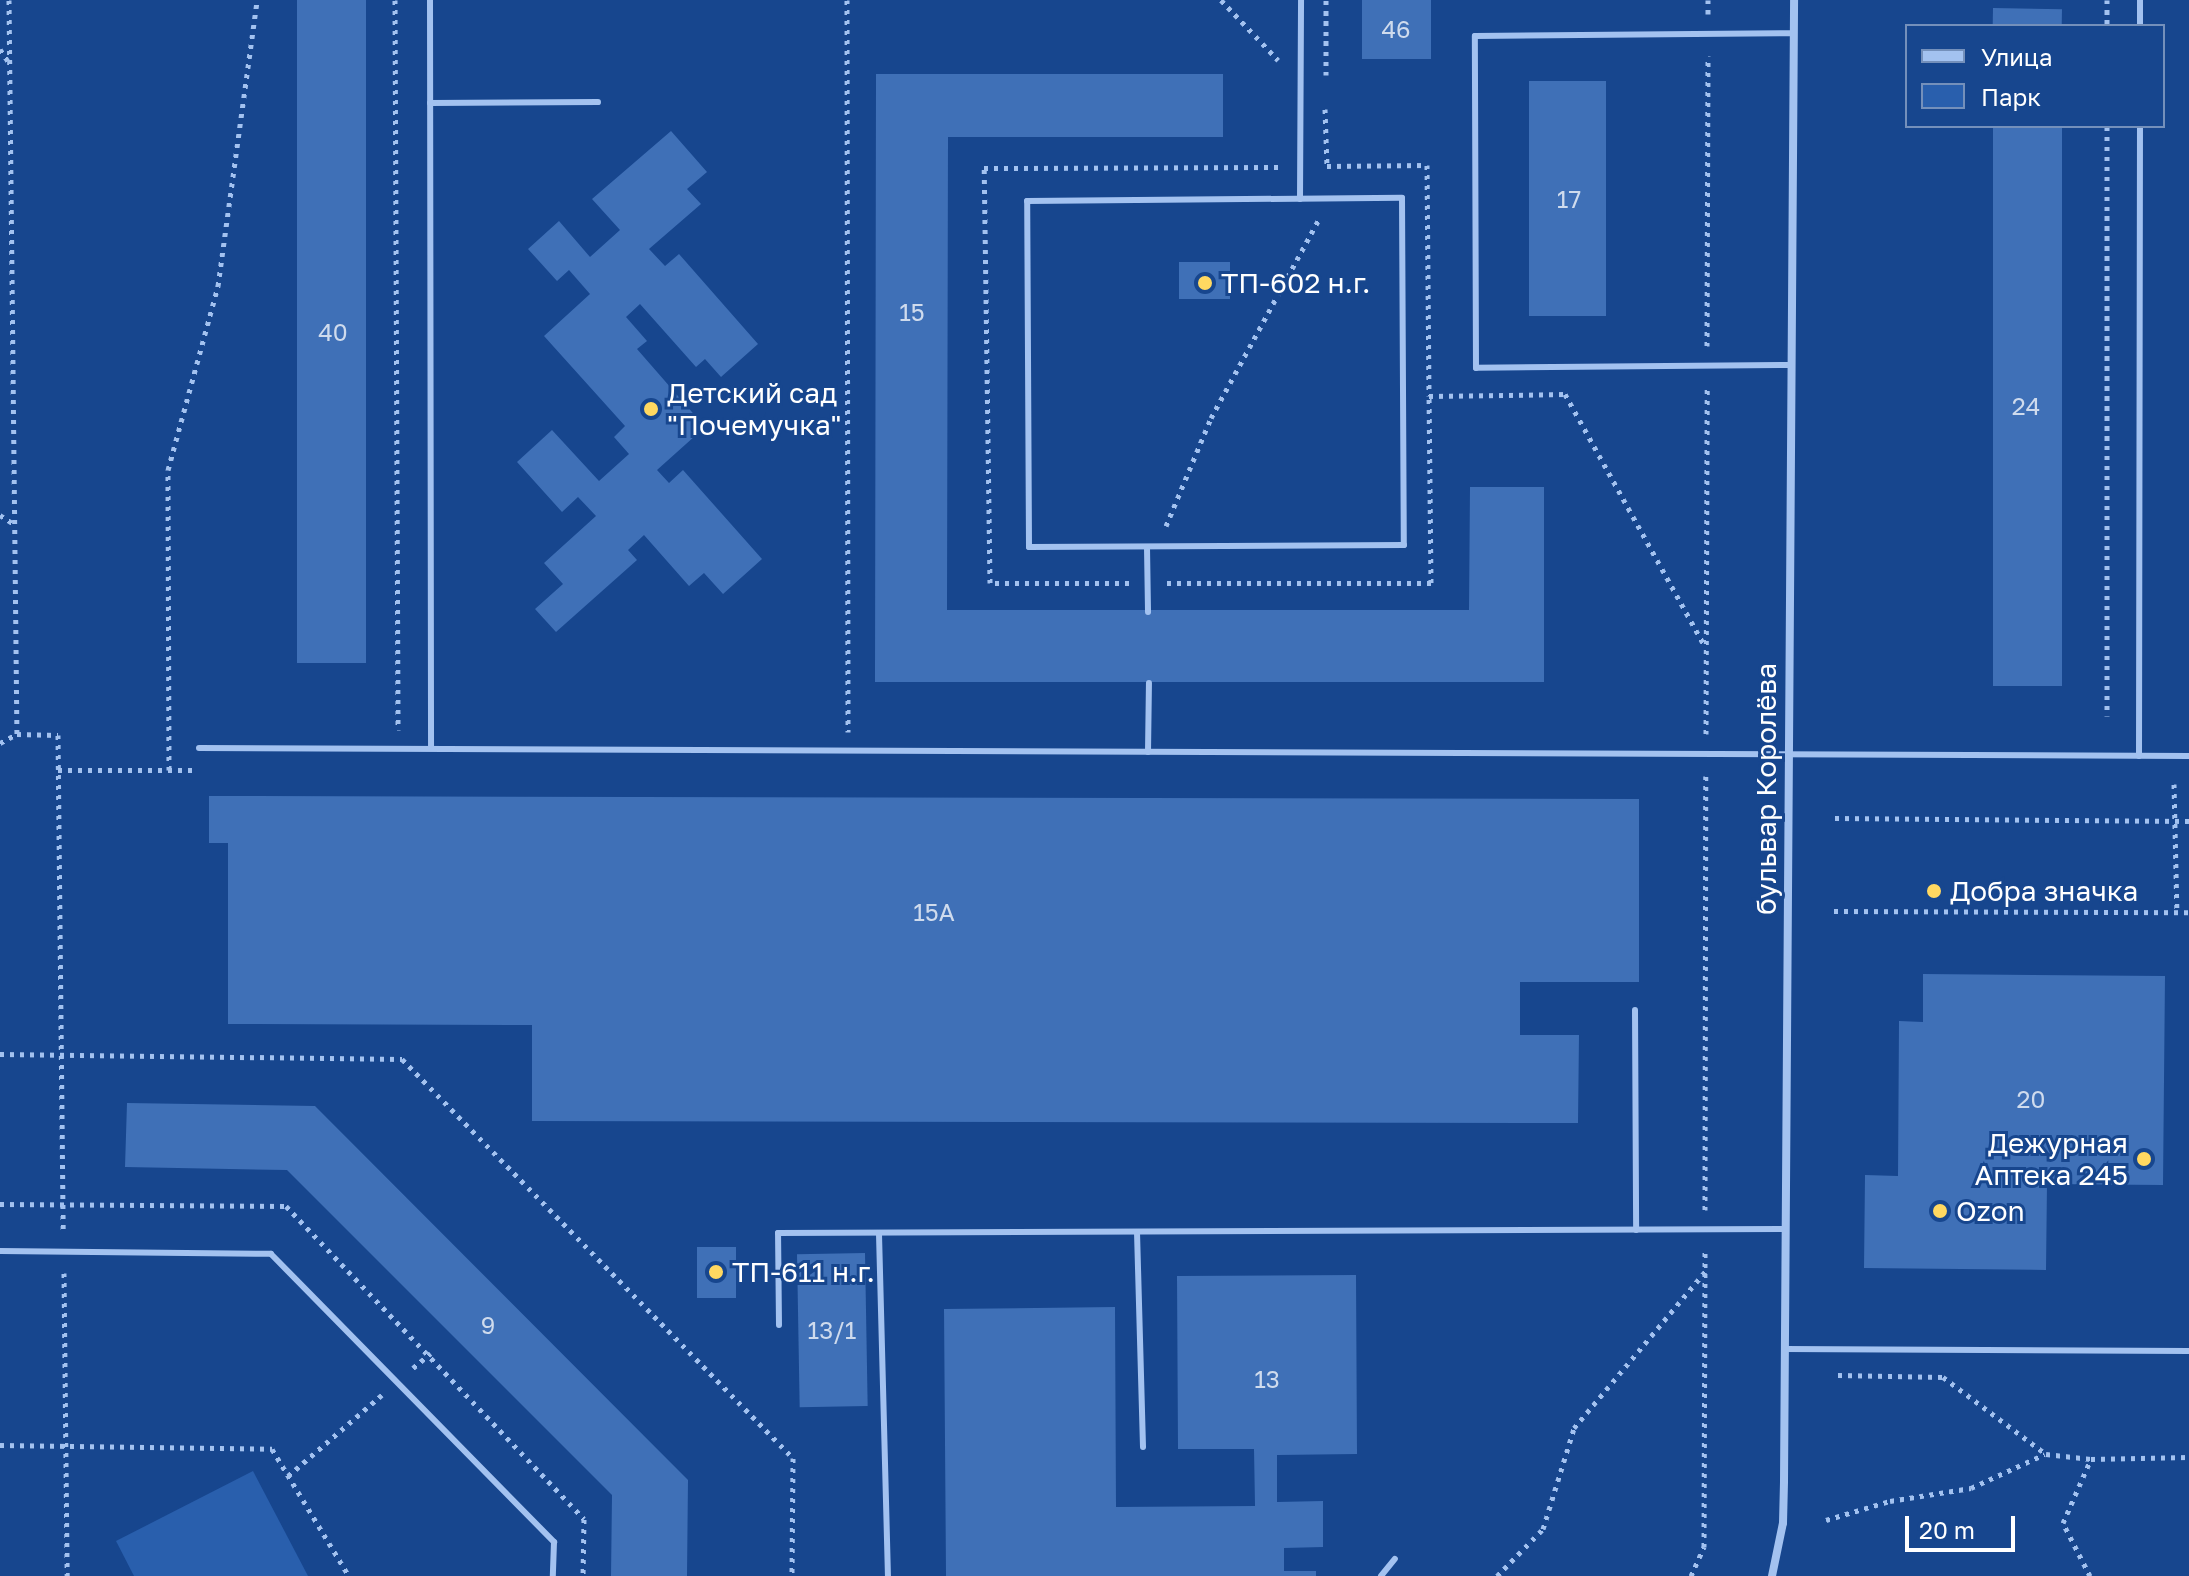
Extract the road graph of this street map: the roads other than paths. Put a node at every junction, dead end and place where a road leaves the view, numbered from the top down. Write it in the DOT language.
graph roads {
  1 [pos="430,0"];
  2 [pos="1301,0"];
  3 [pos="1794,0"];
  4 [pos="2140,0"];
  5 [pos="2140,24"];
  6 [pos="1794,33"];
  7 [pos="598,102"];
  8 [pos="430,103"];
  9 [pos="2140,128"];
  10 [pos="1300,199"];
  11 [pos="1791,365"];
  12 [pos="1147,547"];
  13 [pos="1148,612"];
  14 [pos="1149,683"];
  15 [pos="199,748"];
  16 [pos="431,748"];
  17 [pos="1148,752"];
  18 [pos="1789,755"];
  19 [pos="2139,756"];
  20 [pos="2189,756"];
  21 [pos="1635,1010"];
  22 [pos="1785,1229"];
  23 [pos="1636,1230"];
  24 [pos="1137,1232"];
  25 [pos="879,1234"];
  26 [pos="0,1251"];
  27 [pos="779,1325"];
  28 [pos="1785,1349"];
  29 [pos="2189,1351"];
  30 [pos="1143,1447"];
  31 [pos="1395,1559"];
  32 [pos="553,1576"];
  33 [pos="888,1576"];
  34 [pos="1381,1576"];
  35 [pos="1772,1576"];
  1 -- 8 [label="lane"];
  2 -- 10 [label="lane"];
  3 -- 6 [label="street, бульвар Королёва"];
  4 -- 5 [label="lane"];
  6 -- 11 [label="street, бульвар Королёва"];
  6 -- 11 [label="lane"];
  7 -- 8 [label="lane"];
  8 -- 16 [label="lane"];
  9 -- 19 [label="lane"];
  10 -- 12 [label="lane"];
  10 -- 12 [label="lane"];
  11 -- 18 [label="street, бульвар Королёва"];
  12 -- 13 [label="lane"];
  14 -- 17 [label="lane"];
  15 -- 16 [label="lane"];
  16 -- 17 [label="lane"];
  17 -- 18 [label="lane"];
  18 -- 19 [label="lane"];
  18 -- 22 [label="street, бульвар Королёва"];
  19 -- 20 [label="lane"];
  21 -- 23 [label="lane"];
  22 -- 23 [label="lane"];
  22 -- 28 [label="street, бульвар Королёва"];
  23 -- 24 [label="lane"];
  24 -- 25 [label="lane"];
  24 -- 30 [label="lane"];
  25 -- 27 [label="lane"];
  25 -- 33 [label="lane"];
  26 -- 32 [label="lane"];
  28 -- 29 [label="lane"];
  28 -- 35 [label="street, бульвар Королёва"];
  31 -- 34 [label="lane"];
}
